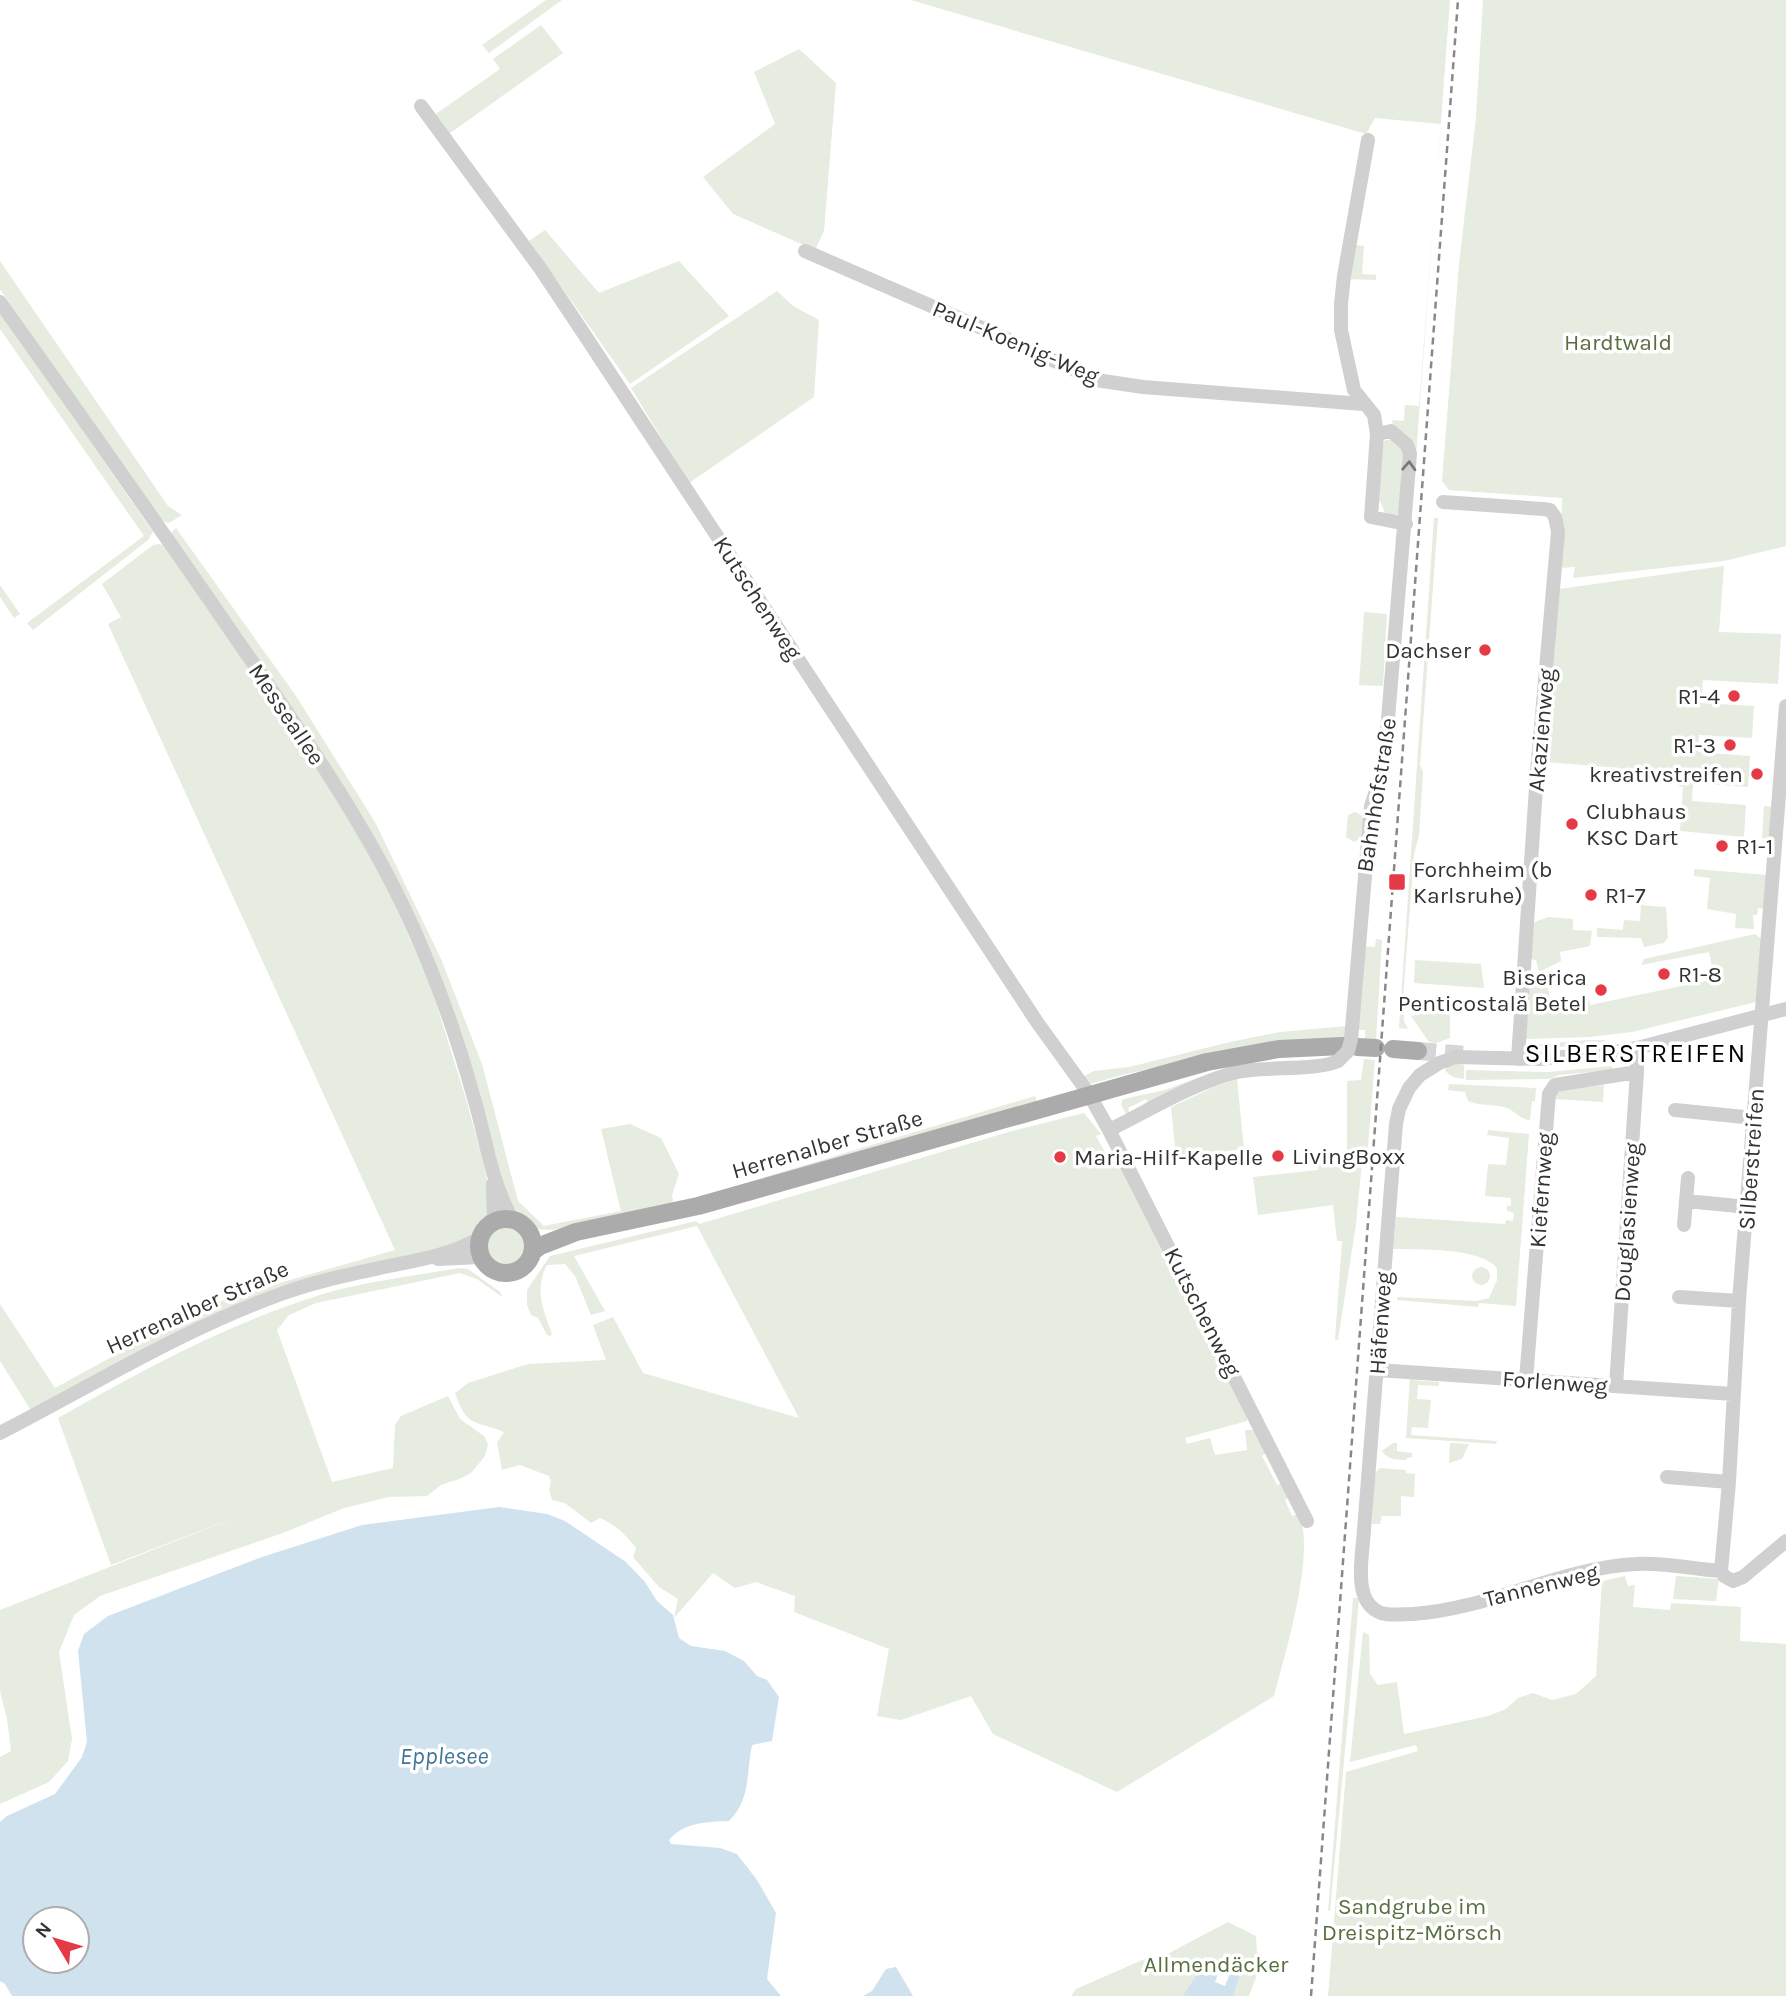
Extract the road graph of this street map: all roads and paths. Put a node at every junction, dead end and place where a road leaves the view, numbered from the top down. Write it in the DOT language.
graph roads {
  1 [pos="421,106"];
  2 [pos="1368,140"];
  3 [pos="804,251"];
  4 [pos="0,302"];
  5 [pos="1363,404"];
  6 [pos="1377,434"];
  7 [pos="1443,502"];
  8 [pos="1405,524"];
  9 [pos="1786,706"];
  10 [pos="1786,1009"];
  11 [pos="1761,1016"];
  12 [pos="1347,1049"];
  13 [pos="1418,1051"];
  14 [pos="1637,1053"];
  15 [pos="1518,1059"];
  16 [pos="1637,1072"];
  17 [pos="1093,1100"];
  18 [pos="1675,1110"];
  19 [pos="1754,1118"];
  20 [pos="1109,1130"];
  21 [pos="1688,1178"];
  22 [pos="1686,1201"];
  23 [pos="1748,1207"];
  24 [pos="503,1221"];
  25 [pos="1684,1225"];
  26 [pos="528,1231"];
  27 [pos="576,1232"];
  28 [pos="480,1238"];
  29 [pos="532,1252"];
  30 [pos="481,1257"];
  31 [pos="426,1259"];
  32 [pos="1679,1297"];
  33 [pos="1739,1301"];
  34 [pos="1377,1370"];
  35 [pos="1526,1380"];
  36 [pos="1616,1386"];
  37 [pos="1733,1394"];
  38 [pos="0,1433"];
  39 [pos="1667,1477"];
  40 [pos="1729,1482"];
  41 [pos="1307,1521"];
  42 [pos="1786,1541"];
  43 [pos="1721,1571"];
  44 [pos="1366,1600"];
  1 -- 17 [label="street, Kutschenweg"];
  2 -- 5 [label="street"];
  3 -- 5 [label="street, Paul-Koenig-Weg"];
  4 -- 24 [label="street, Messeallee"];
  5 -- 6 [label="street"];
  8 -- 6 [label="street, Bahnhofstraße, one-way"];
  6 -- 8 [label="street"];
  7 -- 15 [label="street, Akazienweg"];
  8 -- 12 [label="street, Bahnhofstraße"];
  9 -- 11 [label="street, Silberstreifen"];
  10 -- 11 [label="street"];
  11 -- 14 [label="street"];
  11 -- 19 [label="street, Silberstreifen"];
  12 -- 13 [label="main road, Herrenalber Straße"];
  12 -- 17 [label="main road, Herrenalber Straße"];
  12 -- 20 [label="street, Herrenalber Straße"];
  14 -- 15 [label="street"];
  14 -- 16 [label="street, Douglasienweg"];
  15 -- 34 [label="street, Häfenweg"];
  16 -- 35 [label="street, Kiefernweg"];
  16 -- 36 [label="street, Douglasienweg"];
  17 -- 20 [label="street, Kutschenweg"];
  17 -- 27 [label="main road, Herrenalber Straße"];
  18 -- 19 [label="street"];
  19 -- 23 [label="street, Silberstreifen"];
  20 -- 41 [label="street, Kutschenweg"];
  21 -- 22 [label="street"];
  22 -- 23 [label="street"];
  22 -- 25 [label="street"];
  23 -- 33 [label="street, Silberstreifen"];
  24 -- 26 [label="main road"];
  24 -- 28 [label="main road"];
  26 -- 27 [label="main road, Herrenalber Straße"];
  26 -- 29 [label="main road"];
  27 -- 29 [label="main road, Herrenalber Straße"];
  28 -- 30 [label="main road"];
  28 -- 31 [label="street, Herrenalber Straße"];
  29 -- 30 [label="main road"];
  30 -- 31 [label="street, Herrenalber Straße"];
  31 -- 38 [label="street, Herrenalber Straße"];
  32 -- 33 [label="street"];
  33 -- 37 [label="street, Silberstreifen"];
  34 -- 35 [label="street, Forlenweg"];
  34 -- 44 [label="street, Häfenweg"];
  35 -- 36 [label="street, Forlenweg"];
  36 -- 37 [label="street, Forlenweg"];
  37 -- 40 [label="street, Silberstreifen"];
  39 -- 40 [label="street"];
  40 -- 43 [label="street, Silberstreifen"];
  42 -- 43 [label="street, Tannenweg"];
  43 -- 44 [label="street, Tannenweg"];
}
